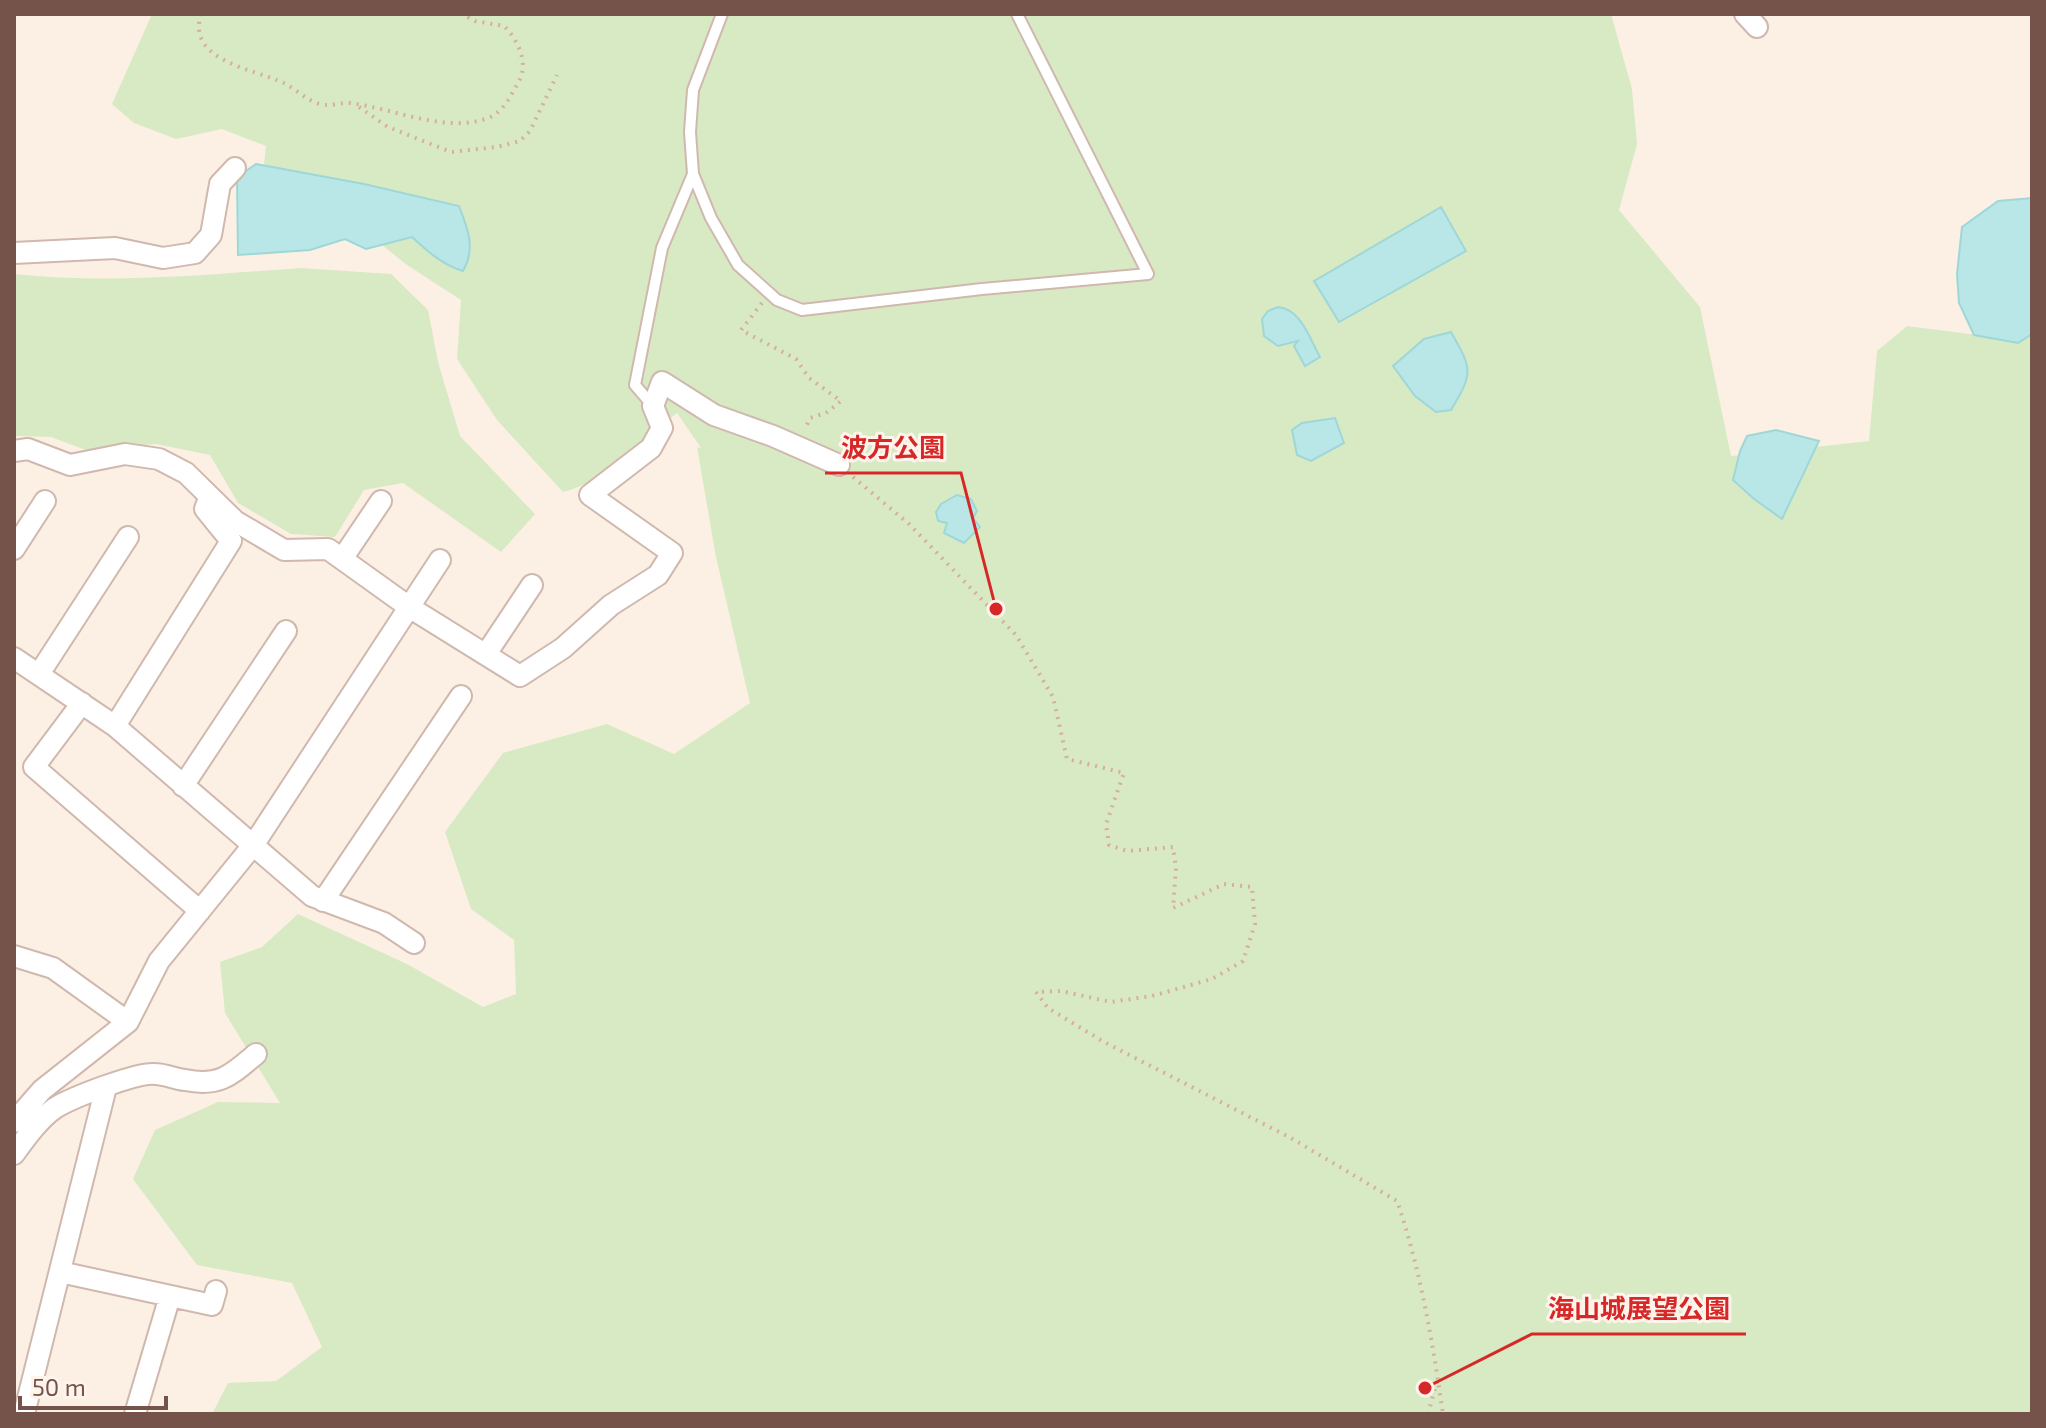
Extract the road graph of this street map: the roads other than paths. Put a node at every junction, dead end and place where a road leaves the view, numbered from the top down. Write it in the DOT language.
graph roads {
  1 [pos="722,14"];
  2 [pos="1017,14"];
  3 [pos="235,168"];
  4 [pos="693,174"];
  5 [pos="14,253"];
  6 [pos="653,406"];
  7 [pos="14,451"];
  8 [pos="839,465"];
  9 [pos="210,497"];
  10 [pos="45,501"];
  11 [pos="381,501"];
  12 [pos="128,537"];
  13 [pos="14,549"];
  14 [pos="342,559"];
  15 [pos="440,560"];
  16 [pos="532,585"];
  17 [pos="409,607"];
  18 [pos="286,631"];
  19 [pos="486,654"];
  20 [pos="14,658"];
  21 [pos="39,674"];
  22 [pos="461,696"];
  23 [pos="82,703"];
  24 [pos="115,726"];
  25 [pos="183,786"];
  26 [pos="254,844"];
  27 [pos="323,901"];
  28 [pos="200,911"];
  29 [pos="414,943"];
  30 [pos="14,956"];
  31 [pos="128,1022"];
  32 [pos="256,1054"];
  33 [pos="106,1087"];
  34 [pos="14,1122"];
  35 [pos="14,1154"];
  36 [pos="60,1272"];
  37 [pos="216,1291"];
  38 [pos="170,1296"];
  39 [pos="24,1414"];
  40 [pos="135,1414"];
  1 -- 4 [label="lane"];
  2 -- 4 [label="lane"];
  3 -- 5 [label="street"];
  4 -- 6 [label="lane"];
  6 -- 8 [label="street"];
  6 -- 19 [label="street"];
  7 -- 9 [label="street"];
  9 -- 14 [label="street"];
  9 -- 24 [label="street"];
  10 -- 13 [label="street"];
  11 -- 14 [label="street"];
  12 -- 21 [label="street"];
  14 -- 17 [label="street"];
  15 -- 17 [label="street"];
  16 -- 19 [label="street"];
  17 -- 19 [label="street"];
  17 -- 26 [label="street"];
  18 -- 25 [label="street"];
  20 -- 21 [label="street"];
  21 -- 23 [label="street"];
  22 -- 27 [label="street"];
  23 -- 24 [label="street"];
  23 -- 28 [label="street"];
  24 -- 25 [label="street"];
  25 -- 26 [label="street"];
  26 -- 27 [label="street"];
  26 -- 28 [label="street"];
  27 -- 29 [label="street"];
  28 -- 31 [label="street"];
  30 -- 31 [label="street"];
  31 -- 34 [label="street"];
  32 -- 33 [label="street"];
  33 -- 35 [label="street"];
  33 -- 36 [label="street"];
  36 -- 38 [label="street"];
  36 -- 39 [label="street"];
  37 -- 38 [label="street"];
  38 -- 40 [label="street"];
}
